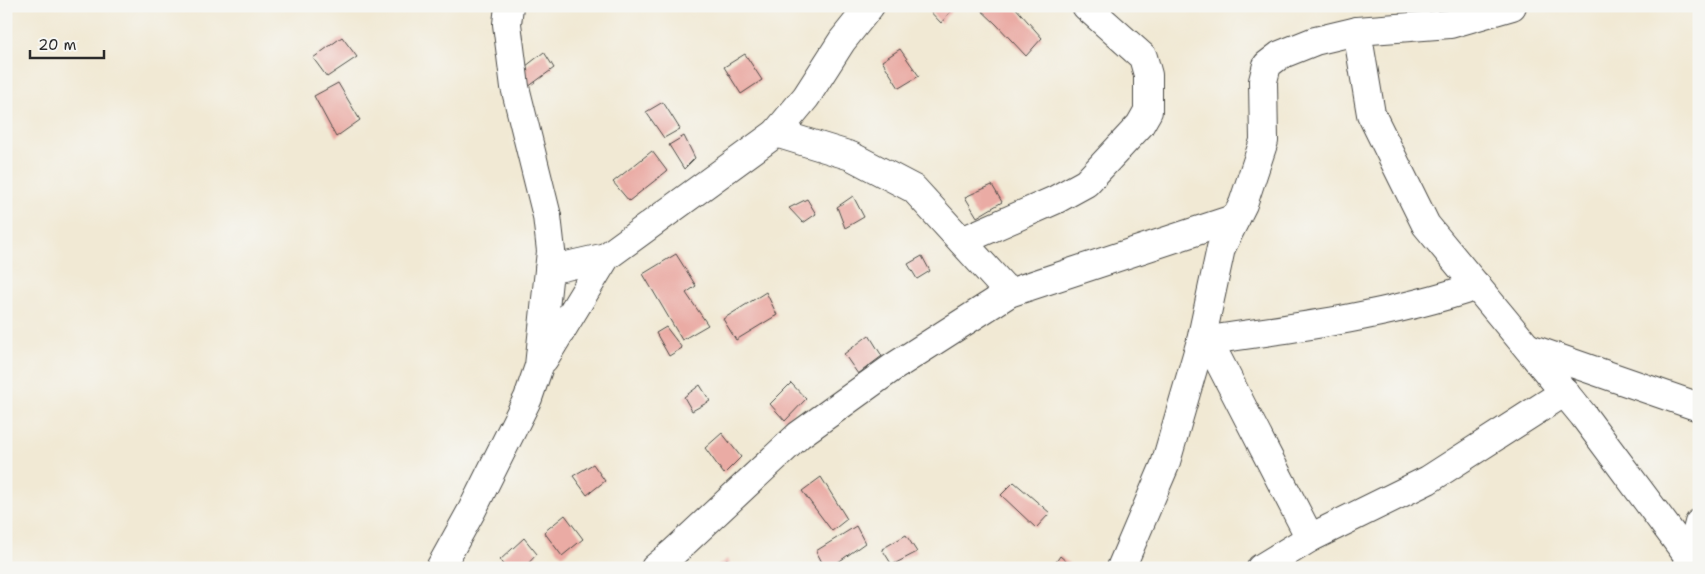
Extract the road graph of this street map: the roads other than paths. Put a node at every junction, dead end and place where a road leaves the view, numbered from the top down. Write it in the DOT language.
graph roads {
  1 [pos="510,6"];
  2 [pos="870,6"];
  3 [pos="1086,6"];
  4 [pos="1512,6"];
  5 [pos="1449,15"];
  6 [pos="1357,31"];
  7 [pos="776,133"];
  8 [pos="1236,218"];
  9 [pos="962,241"];
  10 [pos="606,257"];
  11 [pos="549,270"];
  12 [pos="1477,286"];
  13 [pos="1009,293"];
  14 [pos="1205,340"];
  15 [pos="1528,348"];
  16 [pos="539,366"];
  17 [pos="1565,392"];
  18 [pos="1699,407"];
  19 [pos="1699,523"];
  20 [pos="1310,538"];
  21 [pos="1693,563"];
  22 [pos="440,568"];
  23 [pos="655,568"];
  24 [pos="1121,568"];
  25 [pos="1261,568"];
  1 -- 11 [label="street"];
  2 -- 7 [label="street"];
  3 -- 9 [label="street"];
  4 -- 5 [label="street"];
  5 -- 6 [label="street"];
  6 -- 8 [label="street"];
  6 -- 12 [label="street"];
  7 -- 9 [label="street"];
  7 -- 10 [label="street"];
  8 -- 13 [label="street"];
  8 -- 14 [label="street"];
  9 -- 13 [label="street"];
  10 -- 11 [label="street"];
  10 -- 16 [label="street"];
  11 -- 16 [label="street"];
  12 -- 14 [label="street"];
  12 -- 15 [label="street"];
  13 -- 23 [label="street"];
  14 -- 20 [label="street"];
  14 -- 24 [label="street"];
  15 -- 17 [label="street"];
  15 -- 18 [label="street"];
  16 -- 22 [label="street"];
  17 -- 20 [label="street"];
  17 -- 21 [label="street"];
  19 -- 21 [label="street"];
  20 -- 25 [label="street"];
}
